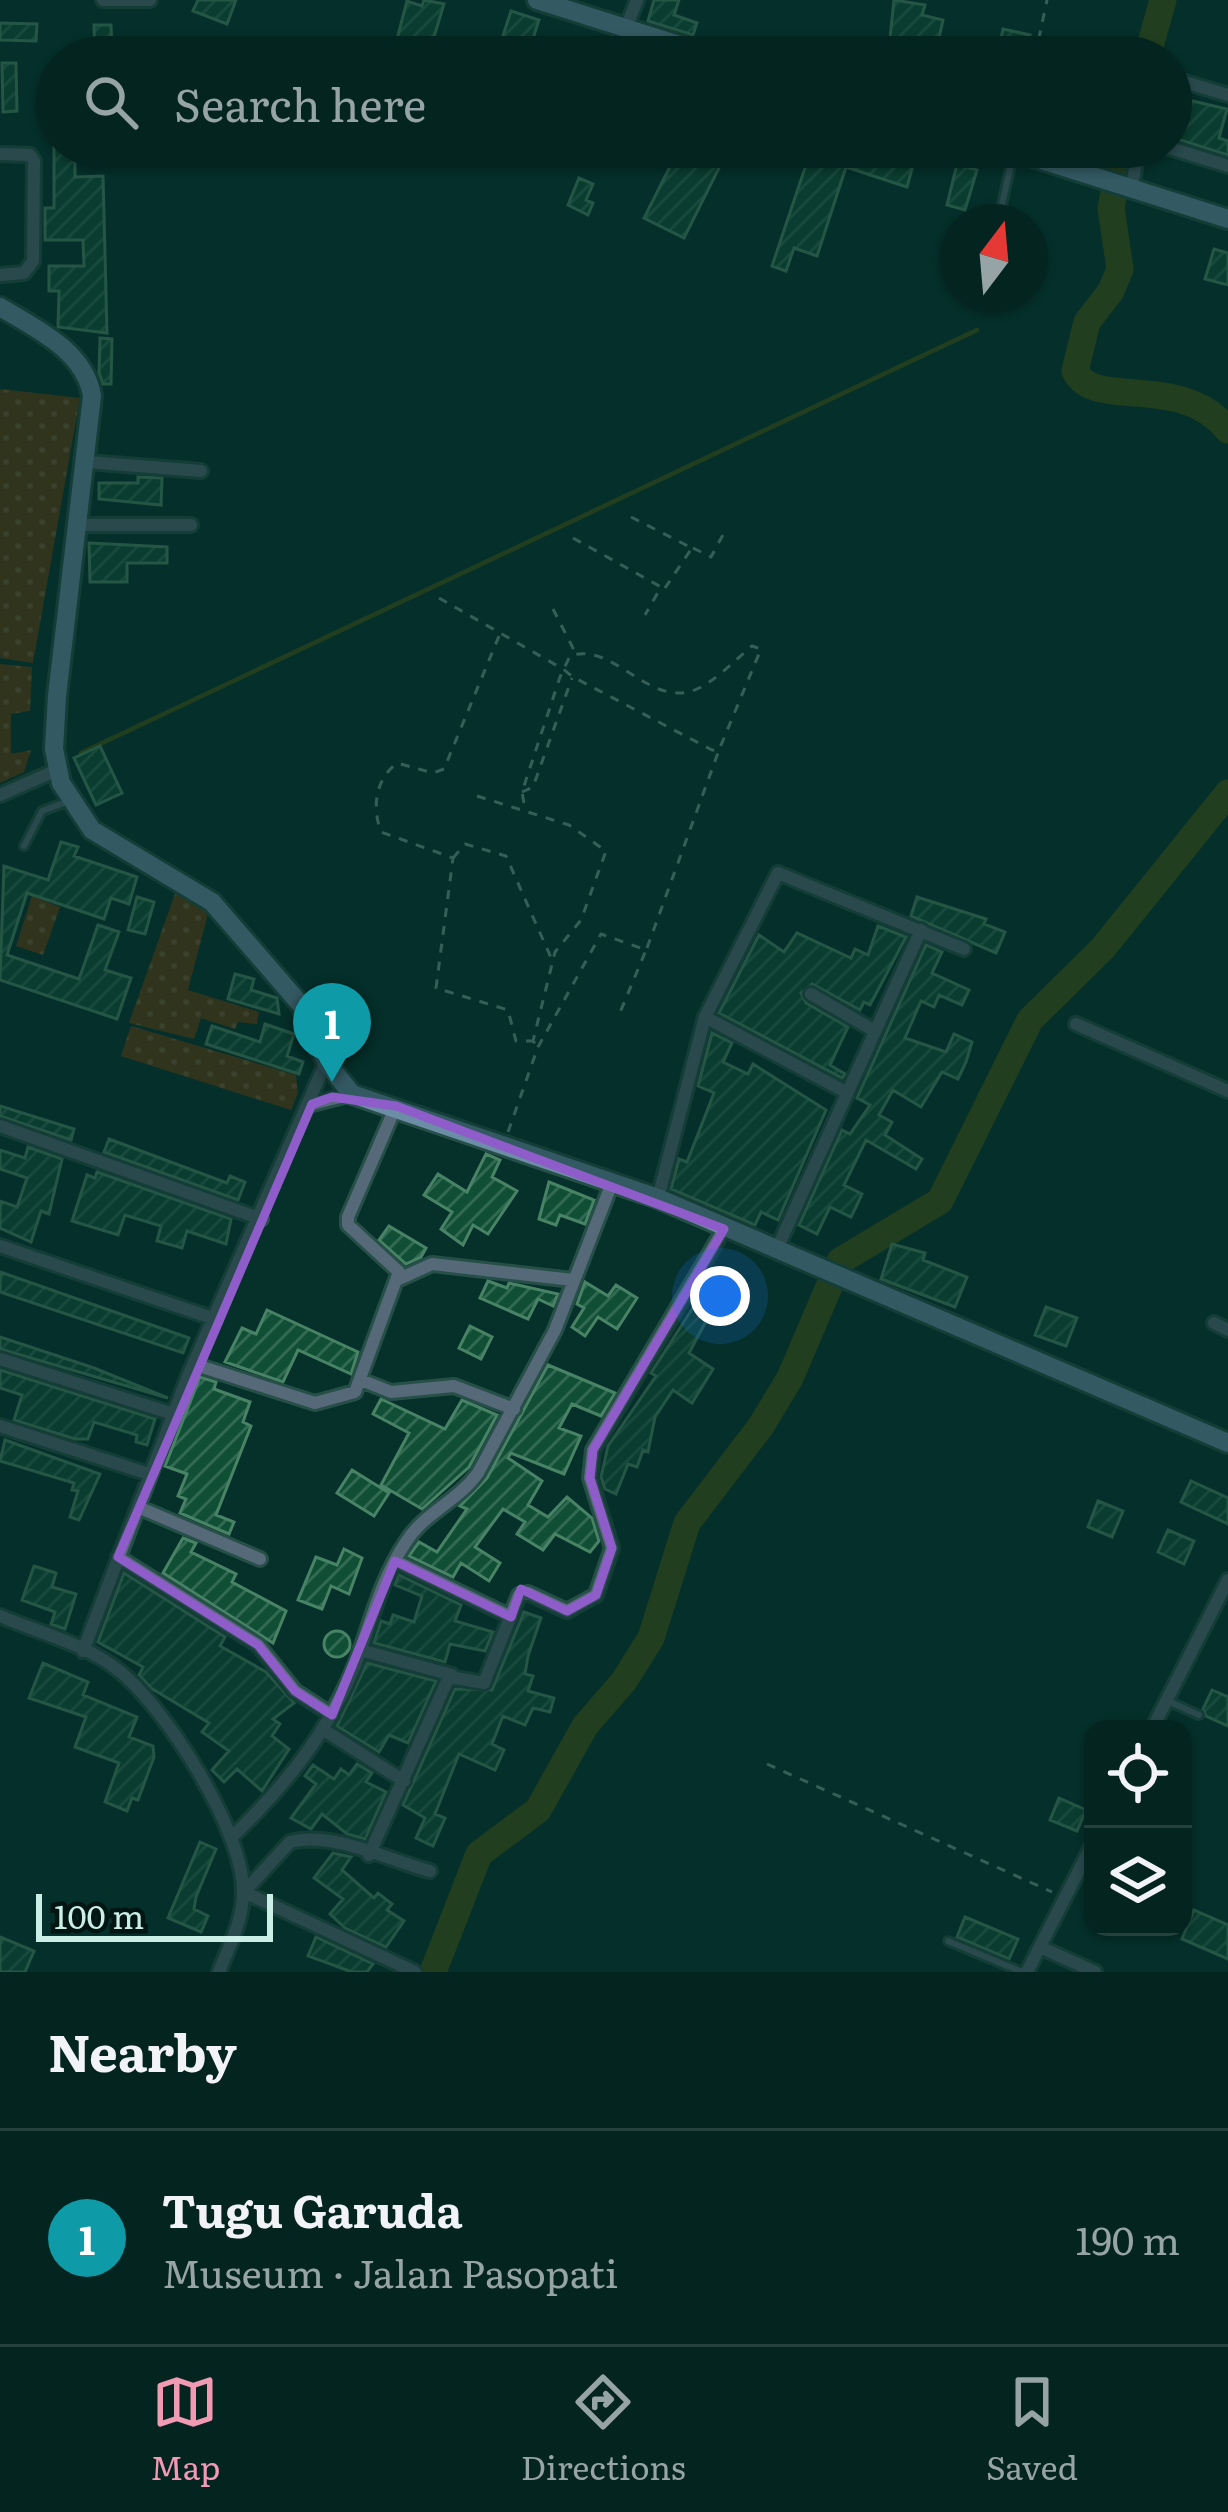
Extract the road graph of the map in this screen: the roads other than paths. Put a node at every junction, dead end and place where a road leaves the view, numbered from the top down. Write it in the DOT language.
graph roads {
  1 [pos="103,0"];
  2 [pos="150,0"];
  3 [pos="537,0"];
  4 [pos="637,0"];
  5 [pos="626,28"];
  6 [pos="651,36"];
  7 [pos="1192,84"];
  8 [pos="1228,95"];
  9 [pos="0,154"];
  10 [pos="1192,155"];
  11 [pos="1228,166"];
  12 [pos="1005,168"];
  13 [pos="1067,168"];
  14 [pos="1135,168"];
  15 [pos="1132,186"];
  16 [pos="1000,204"];
  17 [pos="1228,219"];
  18 [pos="0,274"];
  19 [pos="0,307"];
  20 [pos="87,462"];
  21 [pos="201,471"];
  22 [pos="80,525"];
  23 [pos="191,526"];
  24 [pos="57,770"];
  25 [pos="0,794"];
  26 [pos="69,801"];
  27 [pos="24,846"];
  28 [pos="921,930"];
  29 [pos="964,950"];
  30 [pos="811,994"];
  31 [pos="705,1017"];
  32 [pos="1076,1024"];
  33 [pos="873,1030"];
  34 [pos="326,1062"];
  35 [pos="844,1091"];
  36 [pos="1228,1091"];
  37 [pos="352,1094"];
  38 [pos="312,1104"];
  39 [pos="396,1106"];
  40 [pos="0,1126"];
  41 [pos="612,1183"];
  42 [pos="658,1198"];
  43 [pos="261,1219"];
  44 [pos="724,1229"];
  45 [pos="0,1246"];
  46 [pos="776,1251"];
  47 [pos="398,1279"];
  48 [pos="574,1280"];
  49 [pos="214,1319"];
  50 [pos="0,1359"];
  51 [pos="194,1364"];
  52 [pos="361,1380"];
  53 [pos="514,1409"];
  54 [pos="172,1414"];
  55 [pos="0,1426"];
  56 [pos="1228,1443"];
  57 [pos="149,1474"];
  58 [pos="138,1508"];
  59 [pos="118,1558"];
  60 [pos="260,1559"];
  61 [pos="395,1561"];
  62 [pos="1228,1580"];
  63 [pos="0,1616"];
  64 [pos="511,1617"];
  65 [pos="360,1650"];
  66 [pos="83,1651"];
  67 [pos="452,1675"];
  68 [pos="1166,1700"];
  69 [pos="332,1715"];
  70 [pos="1199,1715"];
  71 [pos="1156,1720"];
  72 [pos="324,1730"];
  73 [pos="404,1781"];
  74 [pos="231,1838"];
  75 [pos="369,1855"];
  76 [pos="1084,1860"];
  77 [pos="430,1871"];
  78 [pos="244,1892"];
  79 [pos="948,1941"];
  80 [pos="1040,1948"];
  81 [pos="219,1972"];
  82 [pos="415,1972"];
  83 [pos="1025,1972"];
  84 [pos="1095,1972"];
  1 -- 2 [label="street"];
  3 -- 5 [label="street"];
  4 -- 5 [label="street"];
  5 -- 6 [label="street"];
  7 -- 8 [label="street"];
  9 -- 18 [label="street"];
  10 -- 11 [label="street"];
  12 -- 16 [label="lane"];
  13 -- 15 [label="street"];
  14 -- 15 [label="street"];
  15 -- 17 [label="street"];
  19 -- 20 [label="street"];
  20 -- 21 [label="street"];
  20 -- 22 [label="street"];
  22 -- 23 [label="street"];
  22 -- 24 [label="street"];
  24 -- 25 [label="street"];
  24 -- 26 [label="street"];
  26 -- 27 [label="lane"];
  26 -- 34 [label="street"];
  28 -- 29 [label="street"];
  28 -- 31 [label="street"];
  28 -- 33 [label="street"];
  30 -- 33 [label="street"];
  31 -- 35 [label="street"];
  31 -- 42 [label="street"];
  32 -- 36 [label="street"];
  33 -- 35 [label="street"];
  34 -- 37 [label="street"];
  34 -- 38 [label="street"];
  35 -- 46 [label="street"];
  37 -- 38 [label="street"];
  37 -- 39 [label="street"];
  38 -- 43 [label="street"];
  39 -- 41 [label="street"];
  39 -- 47 [label="street"];
  40 -- 43 [label="street"];
  41 -- 42 [label="street"];
  41 -- 48 [label="street"];
  42 -- 44 [label="street"];
  43 -- 49 [label="street"];
  44 -- 46 [label="street"];
  44 -- 64 [label="street"];
  45 -- 49 [label="street"];
  46 -- 56 [label="street"];
  47 -- 48 [label="street"];
  47 -- 52 [label="street"];
  48 -- 53 [label="street"];
  49 -- 51 [label="street"];
  50 -- 54 [label="street"];
  51 -- 52 [label="street"];
  51 -- 54 [label="street"];
  52 -- 53 [label="street"];
  53 -- 61 [label="street"];
  54 -- 57 [label="street"];
  55 -- 57 [label="street"];
  57 -- 58 [label="street"];
  58 -- 59 [label="street"];
  58 -- 60 [label="street"];
  59 -- 66 [label="street"];
  59 -- 69 [label="street"];
  61 -- 64 [label="street"];
  61 -- 65 [label="street"];
  62 -- 68 [label="street"];
  63 -- 66 [label="street"];
  64 -- 67 [label="street"];
  65 -- 67 [label="street"];
  65 -- 69 [label="street"];
  66 -- 74 [label="street"];
  67 -- 73 [label="street"];
  68 -- 70 [label="lane"];
  68 -- 71 [label="street"];
  69 -- 72 [label="street"];
  72 -- 73 [label="street"];
  72 -- 74 [label="street"];
  73 -- 75 [label="street"];
  74 -- 78 [label="street"];
  75 -- 77 [label="street"];
  75 -- 78 [label="street"];
  76 -- 80 [label="street"];
  78 -- 81 [label="street"];
  78 -- 82 [label="street"];
  79 -- 83 [label="lane"];
  80 -- 83 [label="street"];
  80 -- 84 [label="street"];
}
